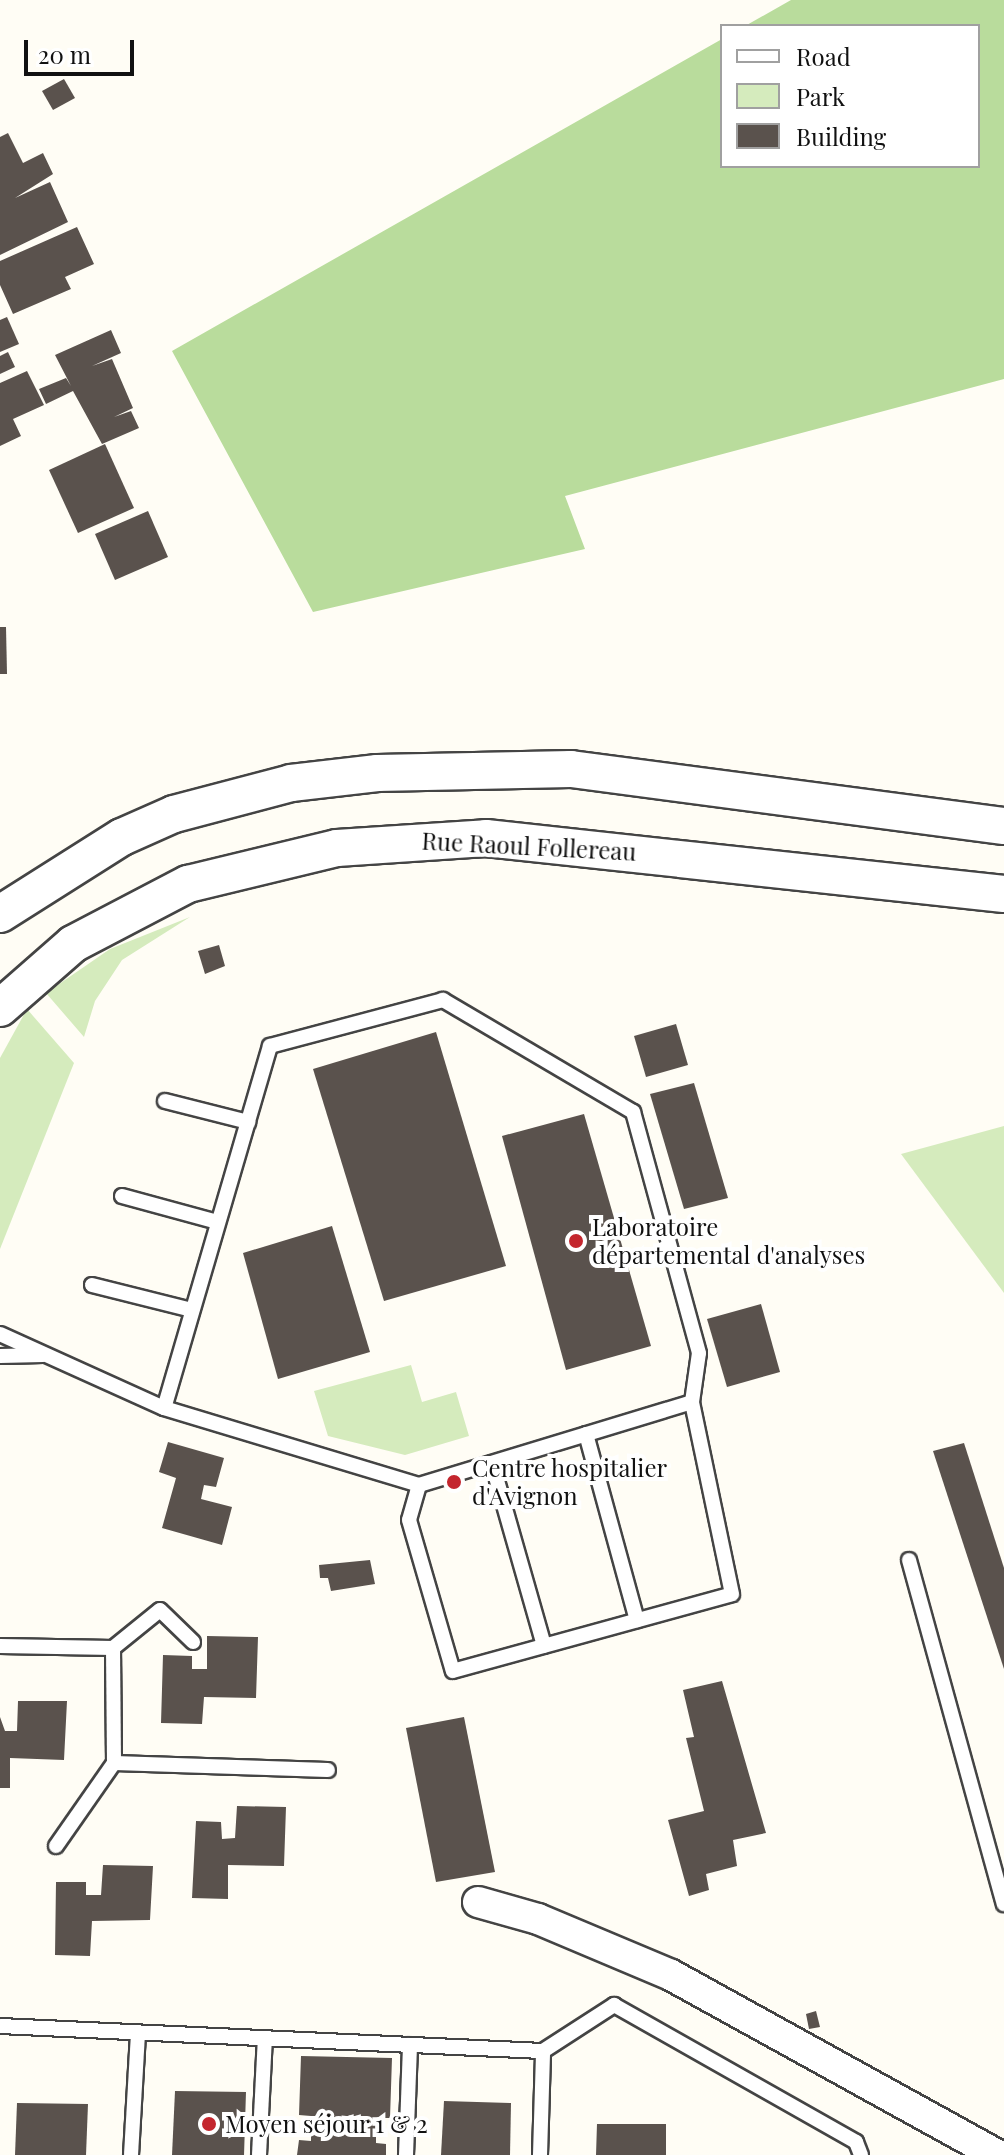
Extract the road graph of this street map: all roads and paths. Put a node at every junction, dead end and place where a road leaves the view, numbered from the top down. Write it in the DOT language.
graph roads {
  1 [pos="1004,826"];
  2 [pos="1004,894"];
  3 [pos="0,914"];
  4 [pos="0,1008"];
  5 [pos="165,1101"];
  6 [pos="248,1122"];
  7 [pos="122,1196"];
  8 [pos="218,1222"];
  9 [pos="92,1285"];
  10 [pos="192,1310"];
  11 [pos="0,1334"];
  12 [pos="48,1354"];
  13 [pos="0,1356"];
  14 [pos="692,1402"];
  15 [pos="164,1408"];
  16 [pos="586,1434"];
  17 [pos="492,1463"];
  18 [pos="419,1485"];
  19 [pos="909,1560"];
  20 [pos="637,1620"];
  21 [pos="193,1642"];
  22 [pos="0,1646"];
  23 [pos="544,1646"];
  24 [pos="113,1648"];
  25 [pos="114,1763"];
  26 [pos="328,1770"];
  27 [pos="56,1846"];
  28 [pos="478,1902"];
  29 [pos="1004,1904"];
  30 [pos="0,2026"];
  31 [pos="138,2033"];
  32 [pos="265,2038"];
  33 [pos="410,2045"];
  34 [pos="543,2051"];
  35 [pos="131,2155"];
  36 [pos="259,2155"];
  37 [pos="406,2155"];
  38 [pos="540,2155"];
  39 [pos="861,2155"];
  40 [pos="997,2155"];
  1 -- 3 [label="street"];
  2 -- 4 [label="street, Rue Raoul Follereau"];
  5 -- 6 [label="lane"];
  6 -- 8 [label="lane"];
  6 -- 14 [label="lane"];
  7 -- 8 [label="lane"];
  8 -- 10 [label="lane"];
  9 -- 10 [label="lane"];
  10 -- 15 [label="lane"];
  11 -- 12 [label="lane"];
  12 -- 13 [label="lane"];
  12 -- 15 [label="lane"];
  14 -- 16 [label="lane"];
  14 -- 20 [label="lane"];
  15 -- 18 [label="lane"];
  16 -- 17 [label="lane"];
  16 -- 20 [label="lane"];
  17 -- 18 [label="lane"];
  17 -- 23 [label="lane"];
  18 -- 23 [label="lane"];
  19 -- 29 [label="lane"];
  20 -- 23 [label="lane"];
  21 -- 24 [label="lane"];
  22 -- 24 [label="lane"];
  24 -- 25 [label="lane"];
  25 -- 26 [label="lane"];
  25 -- 27 [label="lane"];
  28 -- 40 [label="street"];
  30 -- 31 [label="lane"];
  31 -- 32 [label="lane"];
  31 -- 35 [label="lane"];
  32 -- 33 [label="lane"];
  32 -- 36 [label="lane"];
  33 -- 34 [label="lane"];
  33 -- 37 [label="lane"];
  34 -- 38 [label="lane"];
  34 -- 39 [label="lane"];
}
